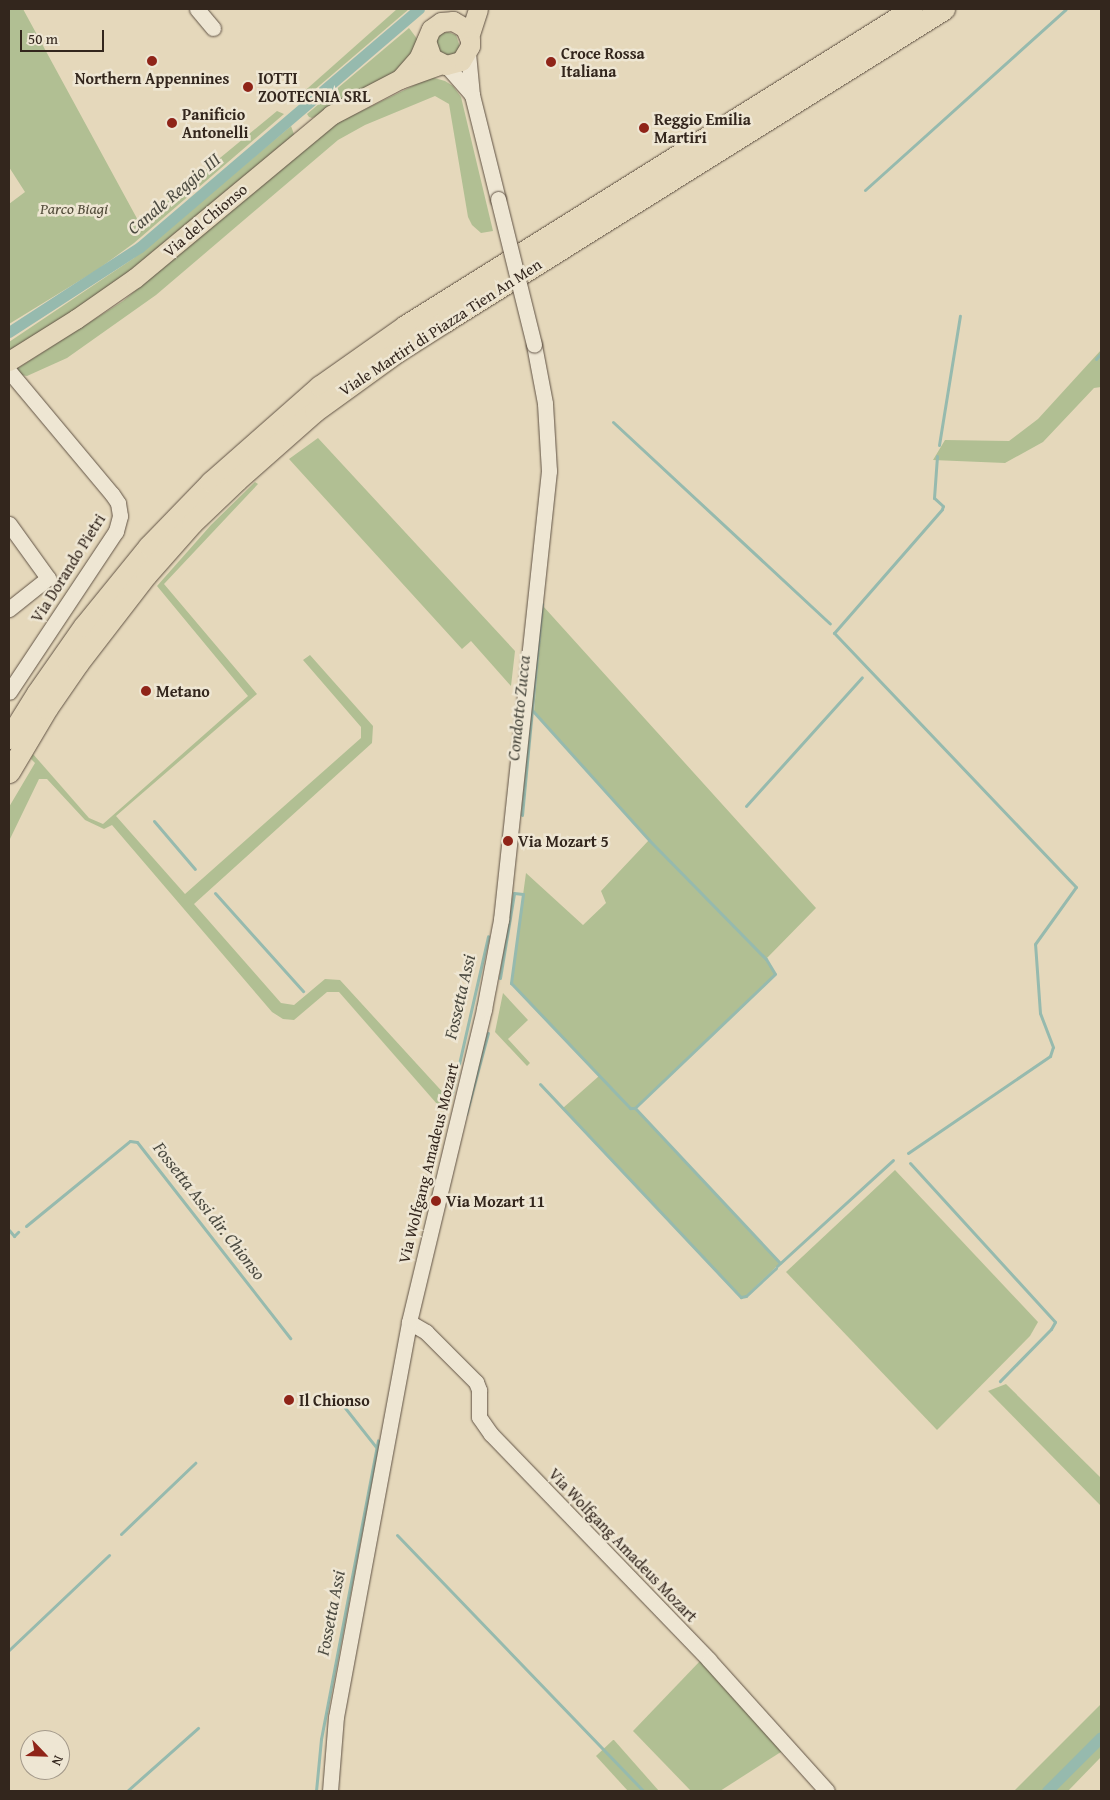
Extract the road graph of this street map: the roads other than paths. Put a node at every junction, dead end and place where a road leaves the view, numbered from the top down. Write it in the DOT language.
graph roads {
  1 [pos="197,9"];
  2 [pos="462,9"];
  3 [pos="478,9"];
  4 [pos="912,9"];
  5 [pos="944,9"];
  6 [pos="447,21"];
  7 [pos="213,28"];
  8 [pos="426,41"];
  9 [pos="469,45"];
  10 [pos="444,65"];
  11 [pos="400,79"];
  12 [pos="472,96"];
  13 [pos="9,361"];
  14 [pos="9,371"];
  15 [pos="9,524"];
  16 [pos="9,609"];
  17 [pos="9,692"];
  18 [pos="9,738"];
  19 [pos="9,772"];
  20 [pos="409,1322"];
  21 [pos="330,1791"];
  22 [pos="827,1791"];
  1 -- 7 [label="street"];
  2 -- 6 [label="main road, Via del Chionso"];
  3 -- 9 [label="main road"];
  4 -- 18 [label="highway, Viale Martiri di Piazza Tien An Men"];
  5 -- 19 [label="highway, Viale Martiri di Piazza Tien An Men"];
  6 -- 8 [label="main road, Via del Chionso"];
  6 -- 9 [label="main road"];
  8 -- 10 [label="main road"];
  8 -- 11 [label="main road, Via del Chionso"];
  9 -- 10 [label="main road, Via del Chionso"];
  9 -- 12 [label="street, Via Wolfgang Amadeus Mozart"];
  10 -- 11 [label="main road, Via del Chionso"];
  10 -- 12 [label="street, Via Wolfgang Amadeus Mozart"];
  11 -- 13 [label="main road, Via del Chionso"];
  12 -- 20 [label="street, Via Wolfgang Amadeus Mozart, bridge"];
  14 -- 17 [label="street, Via Dorando Pietri"];
  15 -- 16 [label="street"];
  20 -- 21 [label="street, Via Wolfgang Amadeus Mozart"];
  20 -- 22 [label="street, Via Wolfgang Amadeus Mozart"];
}
